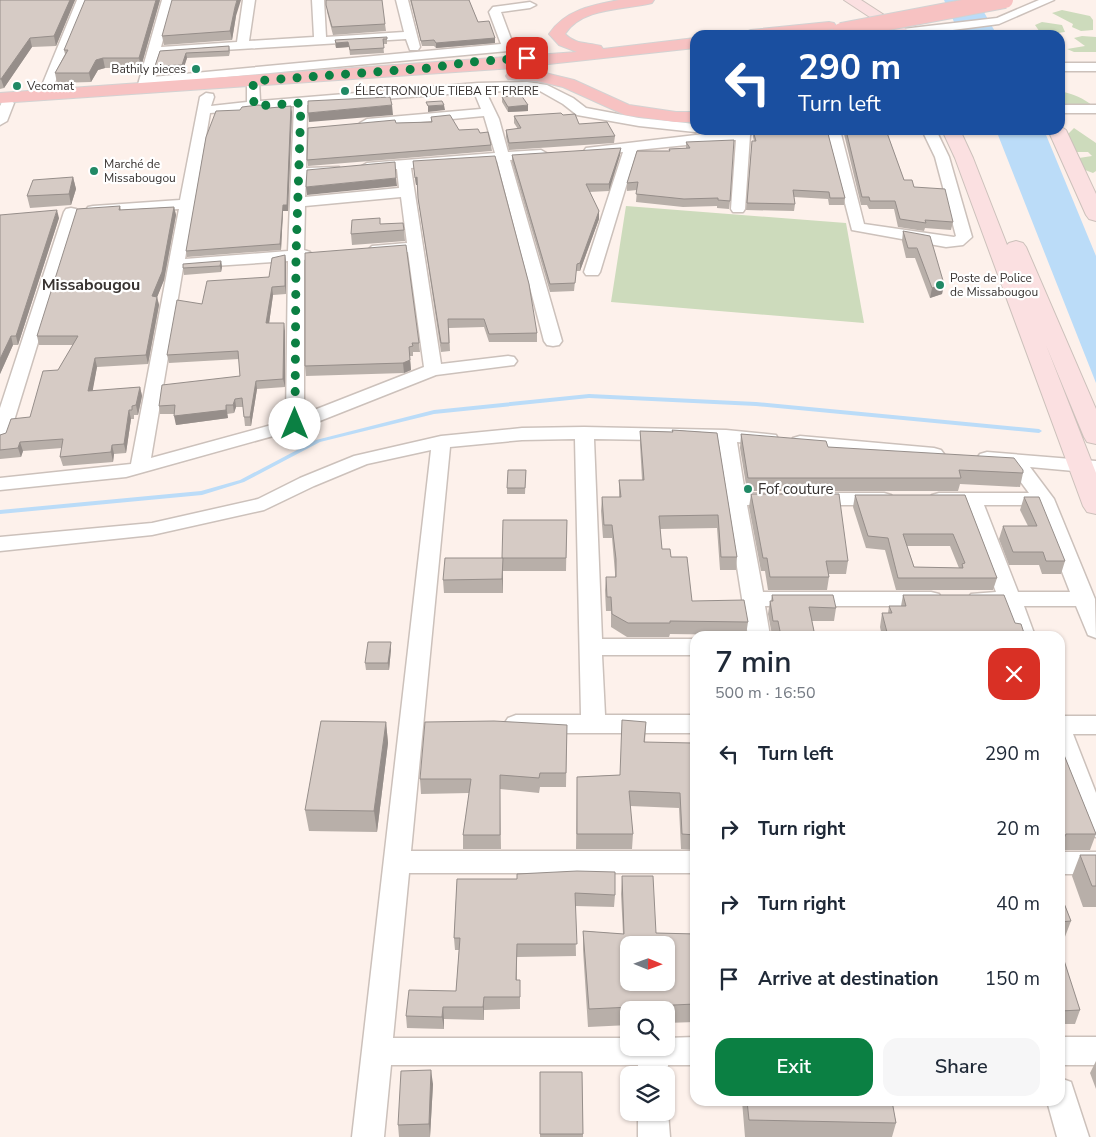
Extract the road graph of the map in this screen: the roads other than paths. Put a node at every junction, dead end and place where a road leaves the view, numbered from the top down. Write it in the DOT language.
graph roads {
  1 [pos="83,0"];
  2 [pos="168,0"];
  3 [pos="249,0"];
  4 [pos="318,0"];
  5 [pos="402,0"];
  6 [pos="621,0"];
  7 [pos="646,0"];
  8 [pos="840,0"];
  9 [pos="851,0"];
  10 [pos="972,0"];
  11 [pos="1004,0"];
  12 [pos="1043,1"];
  13 [pos="530,5"];
  14 [pos="995,22"];
  15 [pos="835,28"];
  16 [pos="811,30"];
  17 [pos="828,30"];
  18 [pos="893,30"];
  19 [pos="894,30"];
  20 [pos="934,30"];
  21 [pos="1001,30"];
  22 [pos="411,35"];
  23 [pos="320,40"];
  24 [pos="690,42"];
  25 [pos="690,43"];
  26 [pos="243,45"];
  27 [pos="610,49"];
  28 [pos="153,50"];
  29 [pos="690,53"];
  30 [pos="690,54"];
  31 [pos="507,58"];
  32 [pos="421,62"];
  33 [pos="1065,67"];
  34 [pos="1096,67"];
  35 [pos="494,77"];
  36 [pos="595,81"];
  37 [pos="364,82"];
  38 [pos="144,85"];
  39 [pos="478,87"];
  40 [pos="253,93"];
  41 [pos="44,95"];
  42 [pos="3,102"];
  43 [pos="301,103"];
  44 [pos="1065,109"];
  45 [pos="1096,109"];
  46 [pos="582,112"];
  47 [pos="690,112"];
  48 [pos="564,114"];
  49 [pos="494,117"];
  50 [pos="690,117"];
  51 [pos="0,121"];
  52 [pos="356,124"];
  53 [pos="690,127"];
  54 [pos="318,128"];
  55 [pos="299,130"];
  56 [pos="716,135"];
  57 [pos="742,135"];
  58 [pos="834,135"];
  59 [pos="935,135"];
  60 [pos="953,135"];
  61 [pos="963,135"];
  62 [pos="1059,135"];
  63 [pos="631,148"];
  64 [pos="581,151"];
  65 [pos="552,153"];
  66 [pos="502,157"];
  67 [pos="961,158"];
  68 [pos="403,163"];
  69 [pos="300,173"];
  70 [pos="407,192"];
  71 [pos="298,202"];
  72 [pos="186,204"];
  73 [pos="738,209"];
  74 [pos="71,212"];
  75 [pos="53,213"];
  76 [pos="1096,215"];
  77 [pos="415,247"];
  78 [pos="365,250"];
  79 [pos="316,254"];
  80 [pos="296,256"];
  81 [pos="175,264"];
  82 [pos="592,272"];
  83 [pos="553,341"];
  84 [pos="508,362"];
  85 [pos="433,370"];
  86 [pos="295,424"];
  87 [pos="584,433"];
  88 [pos="726,436"];
  89 [pos="0,437"];
  90 [pos="1096,437"];
  91 [pos="440,442"];
  92 [pos="1015,461"];
  93 [pos="140,467"];
  94 [pos="1089,467"];
  95 [pos="0,484"];
  96 [pos="736,499"];
  97 [pos="972,499"];
  98 [pos="1044,499"];
  99 [pos="1096,506"];
  100 [pos="0,544"];
  101 [pos="753,599"];
  102 [pos="1010,599"];
  103 [pos="1084,600"];
  104 [pos="1096,630"];
  105 [pos="758,631"];
  106 [pos="1022,631"];
  107 [pos="591,647"];
  108 [pos="690,647"];
  109 [pos="498,724"];
  110 [pos="594,724"];
  111 [pos="690,724"];
  112 [pos="1065,725"];
  113 [pos="1096,725"];
  114 [pos="1065,744"];
  115 [pos="1096,827"];
  116 [pos="396,862"];
  117 [pos="690,862"];
  118 [pos="1065,863"];
  119 [pos="1096,863"];
  120 [pos="1065,1051"];
  121 [pos="1096,1051"];
  122 [pos="377,1052"];
  123 [pos="690,1052"];
  124 [pos="653,1063"];
  125 [pos="1064,1106"];
  126 [pos="654,1121"];
  127 [pos="368,1137"];
  128 [pos="654,1137"];
  129 [pos="1073,1137"];
  1 -- 41 [label="street"];
  2 -- 28 [label="street"];
  3 -- 26 [label="street"];
  4 -- 23 [label="street"];
  5 -- 22 [label="street"];
  6 -- 31 [label="main road"];
  7 -- 27 [label="main road"];
  8 -- 18 [label="main road"];
  9 -- 19 [label="main road"];
  10 -- 15 [label="main road"];
  11 -- 15 [label="main road, bridge"];
  12 -- 14 [label="street"];
  13 -- 32 [label="street"];
  14 -- 20 [label="street"];
  14 -- 21 [label="street"];
  15 -- 16 [label="main road"];
  15 -- 17 [label="main road"];
  22 -- 23 [label="street"];
  22 -- 32 [label="street"];
  23 -- 26 [label="street"];
  24 -- 27 [label="main road"];
  25 -- 32 [label="main road"];
  26 -- 28 [label="street"];
  27 -- 31 [label="main road"];
  28 -- 38 [label="street"];
  29 -- 37 [label="main road"];
  30 -- 35 [label="main road"];
  31 -- 32 [label="main road"];
  32 -- 38 [label="street"];
  32 -- 40 [label="main road"];
  33 -- 34 [label="street"];
  35 -- 37 [label="main road"];
  35 -- 50 [label="main road"];
  36 -- 47 [label="main road"];
  37 -- 40 [label="main road"];
  38 -- 40 [label="main road"];
  38 -- 41 [label="main road"];
  39 -- 43 [label="street"];
  39 -- 46 [label="street"];
  39 -- 49 [label="street"];
  40 -- 42 [label="main road"];
  40 -- 43 [label="street"];
  40 -- 72 [label="street"];
  41 -- 42 [label="main road"];
  42 -- 51 [label="street"];
  43 -- 55 [label="street"];
  44 -- 45 [label="street"];
  46 -- 48 [label="street"];
  46 -- 53 [label="street"];
  49 -- 52 [label="street"];
  49 -- 66 [label="street"];
  54 -- 55 [label="street"];
  55 -- 69 [label="street"];
  56 -- 63 [label="street"];
  57 -- 73 [label="street"];
  58 -- 67 [label="street"];
  59 -- 67 [label="street"];
  60 -- 67 [label="main road"];
  61 -- 67 [label="main road"];
  62 -- 76 [label="main road"];
  63 -- 64 [label="street"];
  63 -- 82 [label="street"];
  65 -- 66 [label="street"];
  66 -- 68 [label="street"];
  66 -- 83 [label="street"];
  67 -- 90 [label="main road"];
  67 -- 94 [label="main road"];
  68 -- 69 [label="street"];
  68 -- 70 [label="street"];
  69 -- 71 [label="street"];
  70 -- 71 [label="street"];
  70 -- 77 [label="street"];
  71 -- 80 [label="street"];
  72 -- 74 [label="street"];
  72 -- 81 [label="street"];
  74 -- 75 [label="street"];
  74 -- 89 [label="street"];
  77 -- 78 [label="street"];
  77 -- 85 [label="street"];
  79 -- 80 [label="street"];
  80 -- 81 [label="street"];
  80 -- 86 [label="street"];
  81 -- 93 [label="street"];
  84 -- 85 [label="street"];
  85 -- 86 [label="street"];
  86 -- 93 [label="street"];
  87 -- 88 [label="street"];
  87 -- 91 [label="street"];
  87 -- 107 [label="street"];
  88 -- 92 [label="street"];
  88 -- 96 [label="street"];
  91 -- 100 [label="street"];
  91 -- 116 [label="street"];
  92 -- 94 [label="street"];
  92 -- 98 [label="street"];
  93 -- 95 [label="street"];
  94 -- 99 [label="main road"];
  96 -- 97 [label="street"];
  96 -- 101 [label="street"];
  97 -- 98 [label="street"];
  97 -- 102 [label="street"];
  98 -- 103 [label="street"];
  101 -- 102 [label="street"];
  101 -- 105 [label="street"];
  102 -- 103 [label="street"];
  102 -- 106 [label="street"];
  103 -- 104 [label="street"];
  107 -- 108 [label="street"];
  107 -- 110 [label="street"];
  109 -- 110 [label="street"];
  110 -- 111 [label="street"];
  112 -- 113 [label="street"];
  114 -- 115 [label="street"];
  116 -- 117 [label="street"];
  116 -- 122 [label="street"];
  118 -- 119 [label="street"];
  120 -- 121 [label="street"];
  122 -- 124 [label="street"];
  122 -- 127 [label="street"];
  123 -- 124 [label="street"];
  125 -- 129 [label="street"];
  126 -- 128 [label="street"];
}
